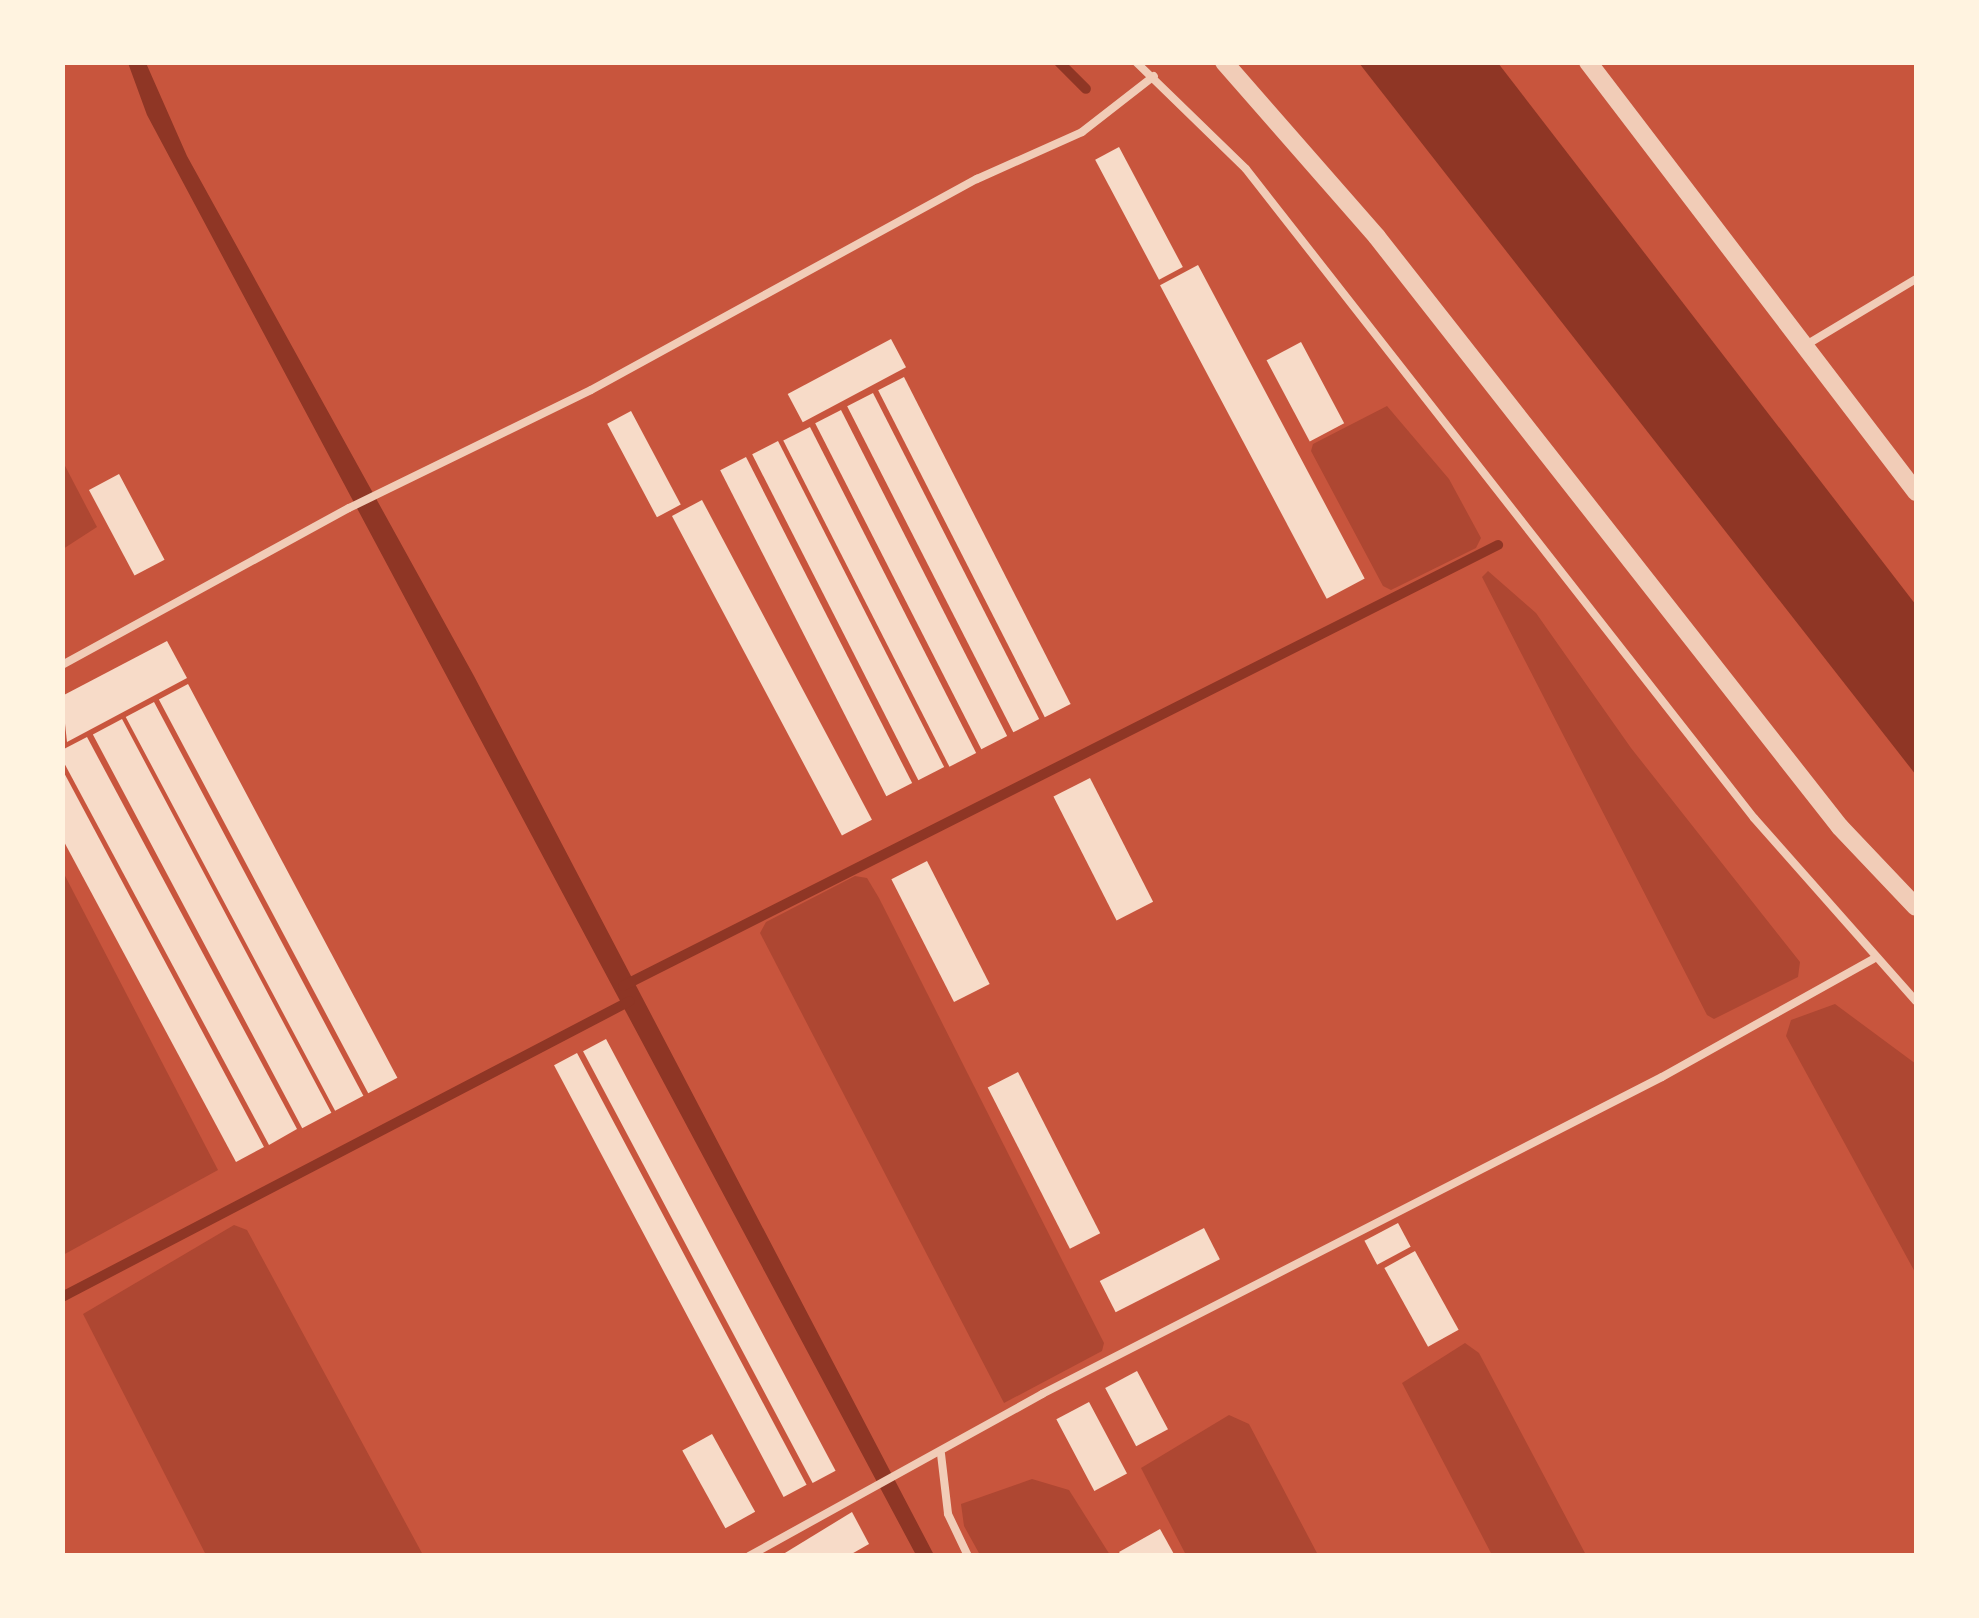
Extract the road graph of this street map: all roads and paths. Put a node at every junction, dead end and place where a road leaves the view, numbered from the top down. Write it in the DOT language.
graph roads {
  1 [pos="1136,62"];
  2 [pos="1224,62"];
  3 [pos="1588,62"];
  4 [pos="1154,76"];
  5 [pos="1916,279"];
  6 [pos="1802,347"];
  7 [pos="1916,492"];
  8 [pos="62,664"];
  9 [pos="1916,907"];
  10 [pos="1873,959"];
  11 [pos="1916,1001"];
  12 [pos="941,1454"];
  13 [pos="749,1556"];
  14 [pos="968,1556"];
  1 -- 4 [label="lane"];
  2 -- 9 [label="street"];
  3 -- 6 [label="street"];
  4 -- 8 [label="lane"];
  4 -- 10 [label="lane"];
  5 -- 6 [label="lane"];
  6 -- 7 [label="street"];
  10 -- 11 [label="lane"];
  10 -- 12 [label="lane"];
  12 -- 13 [label="lane"];
  12 -- 14 [label="lane"];
}
